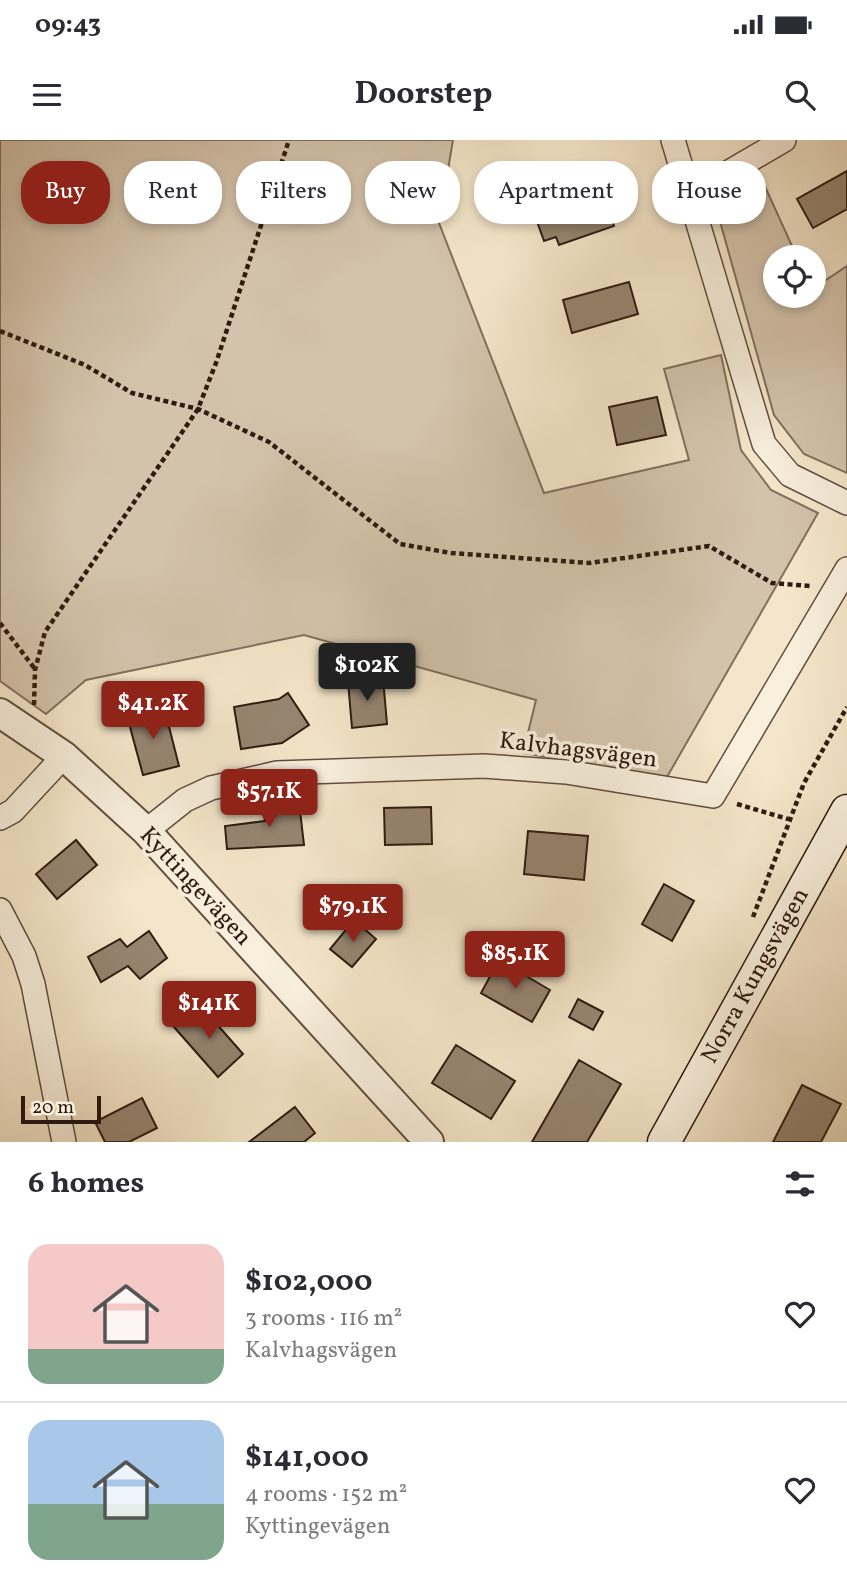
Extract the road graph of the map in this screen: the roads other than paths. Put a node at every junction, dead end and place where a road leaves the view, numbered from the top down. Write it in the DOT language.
graph roads {
  1 [pos="673,140"];
  2 [pos="784,140"];
  3 [pos="679,161"];
  4 [pos="749,161"];
  5 [pos="696,224"];
  6 [pos="847,503"];
  7 [pos="847,569"];
  8 [pos="0,713"];
  9 [pos="64,756"];
  10 [pos="847,811"];
  11 [pos="0,818"];
  12 [pos="146,831"];
  13 [pos="0,910"];
  14 [pos="64,1142"];
  15 [pos="429,1142"];
  16 [pos="664,1142"];
  1 -- 3 [label="street"];
  2 -- 4 [label="street"];
  5 -- 6 [label="street"];
  7 -- 12 [label="street, Kalvhagsvägen"];
  8 -- 9 [label="street, Kyttingevägen"];
  9 -- 11 [label="street"];
  9 -- 12 [label="street, Kyttingevägen"];
  10 -- 16 [label="main road, Norra Kungsvägen"];
  12 -- 15 [label="street, Kyttingevägen"];
  13 -- 14 [label="street"];
}
